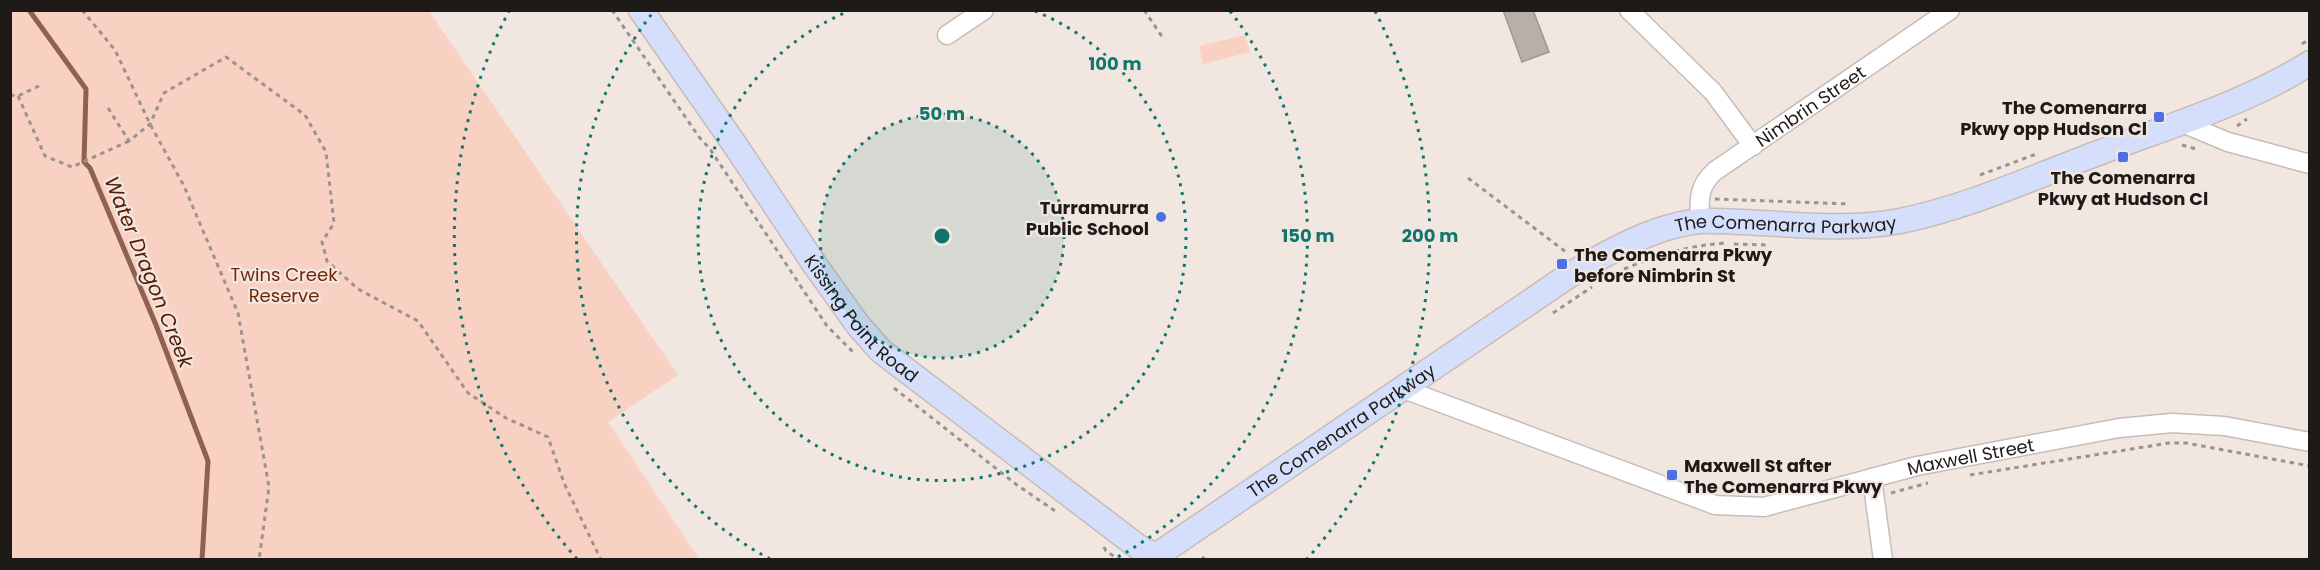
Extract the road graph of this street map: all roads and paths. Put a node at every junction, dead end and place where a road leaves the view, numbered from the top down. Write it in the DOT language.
graph roads {
  1 [pos="82,10"];
  2 [pos="641,10"];
  3 [pos="984,10"];
  4 [pos="1144,10"];
  5 [pos="1629,10"];
  6 [pos="1950,10"];
  7 [pos="947,35"];
  8 [pos="1163,38"];
  9 [pos="2310,39"];
  10 [pos="2306,54"];
  11 [pos="39,86"];
  12 [pos="10,94"];
  13 [pos="18,96"];
  14 [pos="108,108"];
  15 [pos="2180,122"];
  16 [pos="150,124"];
  17 [pos="129,141"];
  18 [pos="1753,146"];
  19 [pos="2042,152"];
  20 [pos="2310,164"];
  21 [pos="1978,176"];
  22 [pos="1467,178"];
  23 [pos="1713,199"];
  24 [pos="1851,205"];
  25 [pos="1700,221"];
  26 [pos="1566,252"];
  27 [pos="1401,388"];
  28 [pos="2310,442"];
  29 [pos="2310,466"];
  30 [pos="1963,476"];
  31 [pos="1872,478"];
  32 [pos="1930,482"];
  33 [pos="1886,494"];
  34 [pos="1202,557"];
  35 [pos="1153,558"];
  36 [pos="259,560"];
  37 [pos="601,560"];
  38 [pos="1206,560"];
  39 [pos="1883,560"];
  1 -- 16 [label="path"];
  2 -- 35 [label="main road, Kissing Point Road"];
  3 -- 7 [label="street"];
  4 -- 8 [label="path"];
  5 -- 18 [label="street"];
  6 -- 18 [label="street, Nimbrin Street"];
  9 -- 10 [label="path"];
  10 -- 15 [label="main road, The Comenarra Parkway"];
  11 -- 13 [label="path"];
  12 -- 13 [label="path"];
  13 -- 17 [label="path"];
  14 -- 17 [label="path"];
  15 -- 20 [label="street"];
  15 -- 25 [label="main road, The Comenarra Parkway"];
  16 -- 17 [label="path"];
  16 -- 36 [label="path"];
  16 -- 37 [label="path"];
  18 -- 25 [label="street, Nimbrin Street"];
  19 -- 21 [label="path"];
  22 -- 26 [label="path"];
  23 -- 24 [label="path"];
  25 -- 27 [label="main road, The Comenarra Parkway"];
  27 -- 31 [label="street, Maxwell Street"];
  27 -- 35 [label="main road, The Comenarra Parkway"];
  28 -- 31 [label="street, Maxwell Street"];
  29 -- 30 [label="path"];
  31 -- 39 [label="street"];
  32 -- 33 [label="path"];
  34 -- 38 [label="path"];
}
